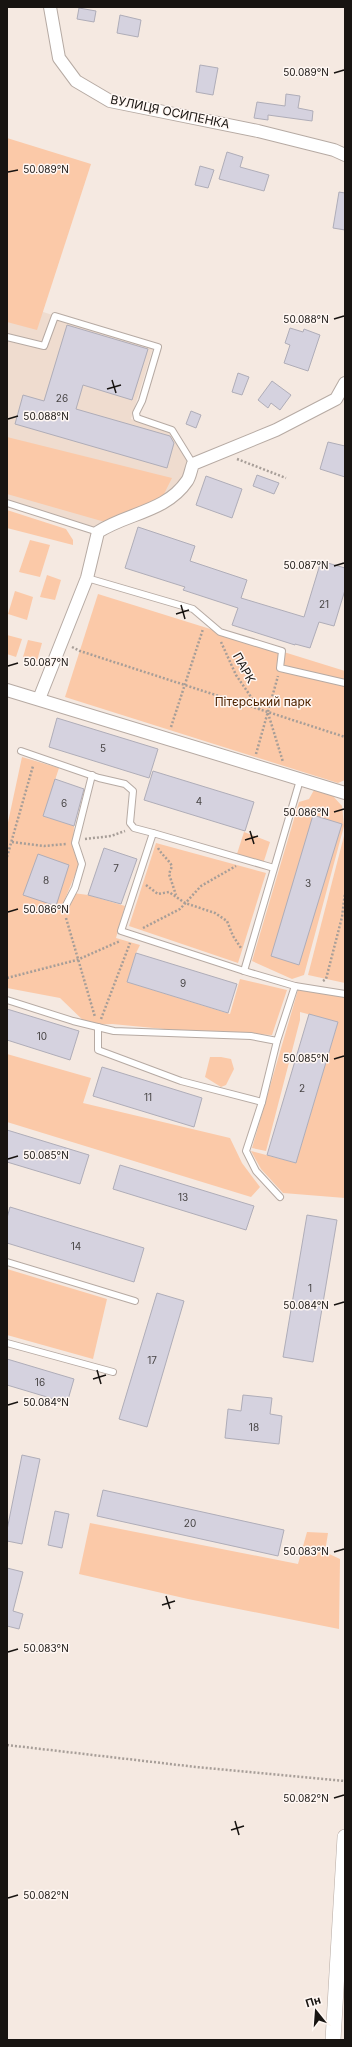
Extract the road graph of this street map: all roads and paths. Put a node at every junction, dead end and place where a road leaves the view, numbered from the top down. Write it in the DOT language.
graph roads {
  1 [pos="50,7"];
  2 [pos="345,156"];
  3 [pos="7,337"];
  4 [pos="345,383"];
  5 [pos="221,453"];
  6 [pos="193,464"];
  7 [pos="286,478"];
  8 [pos="7,503"];
  9 [pos="98,532"];
  10 [pos="87,578"];
  11 [pos="205,619"];
  12 [pos="220,632"];
  13 [pos="62,642"];
  14 [pos="280,668"];
  15 [pos="345,683"];
  16 [pos="184,685"];
  17 [pos="7,690"];
  18 [pos="39,699"];
  19 [pos="260,711"];
  20 [pos="268,712"];
  21 [pos="345,737"];
  22 [pos="166,738"];
  23 [pos="21,751"];
  24 [pos="36,756"];
  25 [pos="256,757"];
  26 [pos="285,766"];
  27 [pos="92,775"];
  28 [pos="300,780"];
  29 [pos="345,794"];
  30 [pos="152,833"];
  31 [pos="7,858"];
  32 [pos="243,859"];
  33 [pos="274,868"];
  34 [pos="136,884"];
  35 [pos="345,893"];
  36 [pos="177,896"];
  37 [pos="185,902"];
  38 [pos="64,909"];
  39 [pos="133,935"];
  40 [pos="249,956"];
  41 [pos="77,960"];
  42 [pos="244,971"];
  43 [pos="7,978"];
  44 [pos="295,986"];
  45 [pos="314,989"];
  46 [pos="345,994"];
  47 [pos="7,1000"];
  48 [pos="98,1027"];
  49 [pos="277,1042"];
  50 [pos="262,1102"];
  51 [pos="280,1197"];
  52 [pos="7,1262"];
  53 [pos="135,1301"];
  54 [pos="7,1343"];
  55 [pos="113,1372"];
  56 [pos="7,1745"];
  57 [pos="345,1781"];
  58 [pos="345,1837"];
  59 [pos="333,2040"];
  1 -- 2 [label="street, ВУЛИЦЯ ОСИПЕНКА"];
  3 -- 6 [label="lane"];
  4 -- 5 [label="street"];
  5 -- 6 [label="street"];
  5 -- 7 [label="path"];
  6 -- 9 [label="street"];
  8 -- 9 [label="lane"];
  9 -- 10 [label="street"];
  10 -- 11 [label="lane"];
  10 -- 13 [label="street"];
  11 -- 12 [label="lane"];
  11 -- 16 [label="path"];
  12 -- 14 [label="lane"];
  12 -- 19 [label="path, ПАРК"];
  13 -- 16 [label="path"];
  13 -- 18 [label="street"];
  14 -- 15 [label="lane"];
  14 -- 20 [label="path"];
  16 -- 19 [label="path"];
  16 -- 22 [label="path"];
  17 -- 18 [label="street"];
  18 -- 22 [label="street"];
  19 -- 20 [label="path"];
  20 -- 21 [label="path"];
  20 -- 25 [label="path"];
  20 -- 26 [label="path"];
  22 -- 28 [label="street"];
  23 -- 24 [label="lane"];
  24 -- 27 [label="lane"];
  24 -- 31 [label="path"];
  27 -- 30 [label="lane"];
  27 -- 38 [label="lane"];
  28 -- 29 [label="street"];
  28 -- 33 [label="lane"];
  30 -- 32 [label="lane"];
  30 -- 34 [label="lane"];
  30 -- 36 [label="path"];
  32 -- 33 [label="lane"];
  32 -- 37 [label="path"];
  33 -- 40 [label="lane"];
  34 -- 36 [label="path"];
  34 -- 39 [label="lane"];
  35 -- 45 [label="path"];
  36 -- 37 [label="path"];
  37 -- 39 [label="path"];
  37 -- 40 [label="path"];
  38 -- 41 [label="path"];
  39 -- 41 [label="path"];
  39 -- 42 [label="lane"];
  39 -- 48 [label="path"];
  40 -- 42 [label="lane"];
  41 -- 43 [label="path"];
  41 -- 48 [label="path"];
  42 -- 44 [label="lane"];
  44 -- 45 [label="lane"];
  44 -- 49 [label="lane"];
  45 -- 46 [label="lane"];
  47 -- 48 [label="lane"];
  48 -- 49 [label="lane"];
  48 -- 50 [label="lane"];
  49 -- 50 [label="lane"];
  50 -- 51 [label="lane"];
  52 -- 53 [label="lane"];
  54 -- 55 [label="lane"];
  56 -- 57 [label="path"];
  58 -- 59 [label="street"];
}
